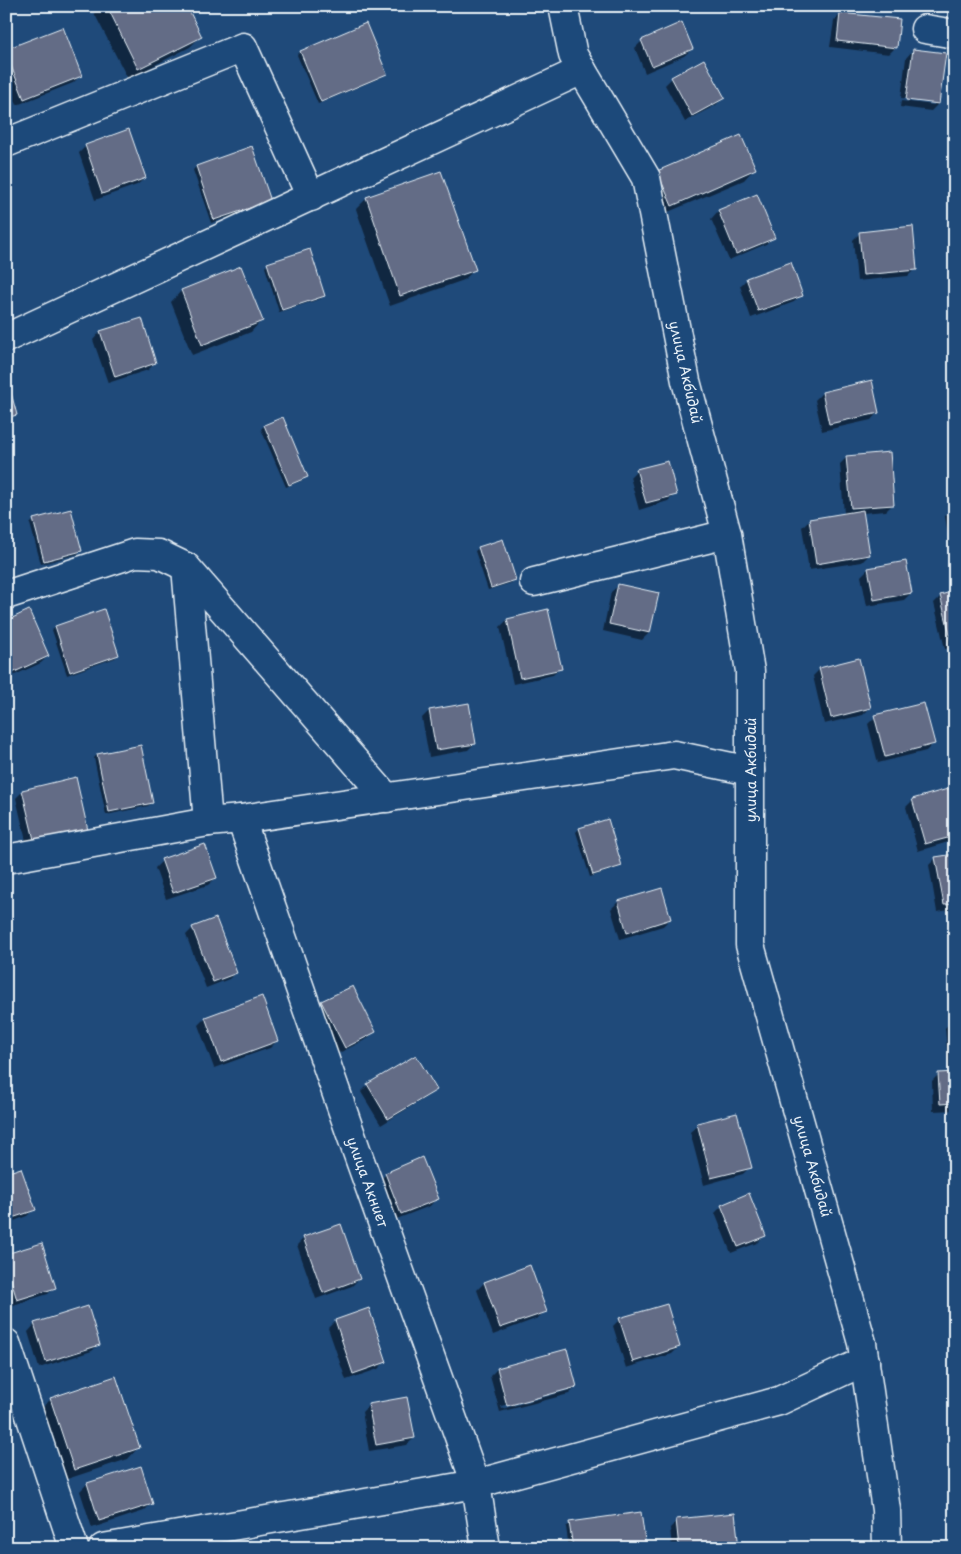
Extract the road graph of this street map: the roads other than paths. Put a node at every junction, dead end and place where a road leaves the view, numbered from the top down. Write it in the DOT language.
graph roads {
  1 [pos="563,6"];
  2 [pos="925,29"];
  3 [pos="955,34"];
  4 [pos="582,70"];
  5 [pos="6,142"];
  6 [pos="311,197"];
  7 [pos="6,338"];
  8 [pos="727,534"];
  9 [pos="186,567"];
  10 [pos="534,582"];
  11 [pos="6,595"];
  12 [pos="750,771"];
  13 [pos="387,798"];
  14 [pos="241,819"];
  15 [pos="208,822"];
  16 [pos="6,859"];
  17 [pos="6,1343"];
  18 [pos="865,1361"];
  19 [pos="476,1484"];
  20 [pos="74,1548"];
  21 [pos="103,1548"];
  22 [pos="486,1548"];
  23 [pos="888,1548"];
  1 -- 4 [label="street, улица Акбидай"];
  2 -- 3 [label="street"];
  4 -- 6 [label="street"];
  4 -- 8 [label="street, улица Акбидай"];
  5 -- 6 [label="street"];
  6 -- 7 [label="street"];
  8 -- 10 [label="street"];
  8 -- 12 [label="street, улица Акбидай"];
  9 -- 11 [label="street"];
  9 -- 13 [label="street"];
  9 -- 15 [label="street"];
  12 -- 13 [label="street"];
  12 -- 18 [label="street, улица Акбидай"];
  13 -- 14 [label="street"];
  14 -- 15 [label="street"];
  14 -- 19 [label="street, улица Акниет"];
  15 -- 16 [label="street"];
  17 -- 20 [label="street"];
  18 -- 19 [label="street"];
  18 -- 23 [label="street, улица Акбидай"];
  19 -- 21 [label="street"];
  19 -- 22 [label="street, улица Акниет"];
}
